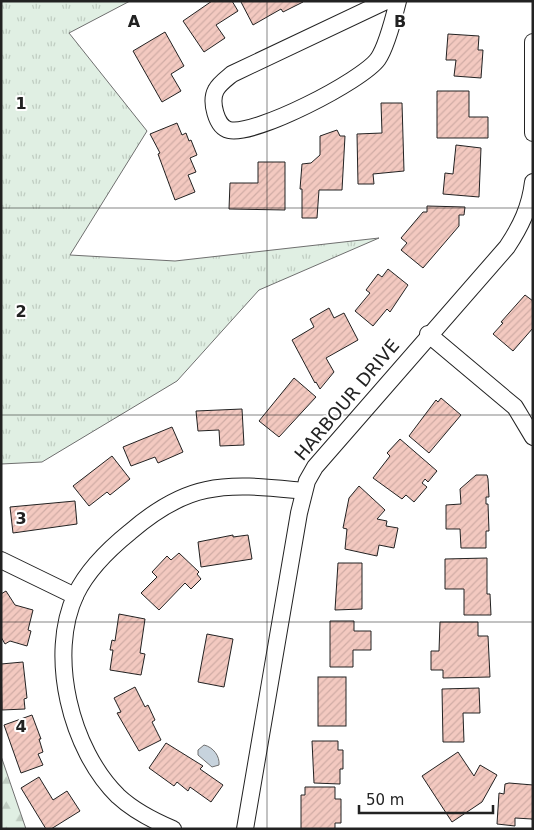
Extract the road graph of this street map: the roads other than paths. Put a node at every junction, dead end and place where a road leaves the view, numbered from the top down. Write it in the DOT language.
graph roads {
  1 [pos="386,1"];
  2 [pos="398,1"];
  3 [pos="533,42"];
  4 [pos="533,134"];
  5 [pos="533,182"];
  6 [pos="428,334"];
  7 [pos="533,437"];
  8 [pos="304,491"];
  9 [pos="1,560"];
  10 [pos="75,596"];
  11 [pos="173,829"];
  12 [pos="245,829"];
  1 -- 2 [label="street"];
  3 -- 4 [label="street"];
  5 -- 6 [label="street, HARBOUR DRIVE"];
  6 -- 7 [label="street"];
  6 -- 8 [label="street, HARBOUR DRIVE"];
  8 -- 10 [label="street"];
  8 -- 12 [label="street, HARBOUR DRIVE"];
  9 -- 10 [label="street"];
  10 -- 11 [label="street"];
}
